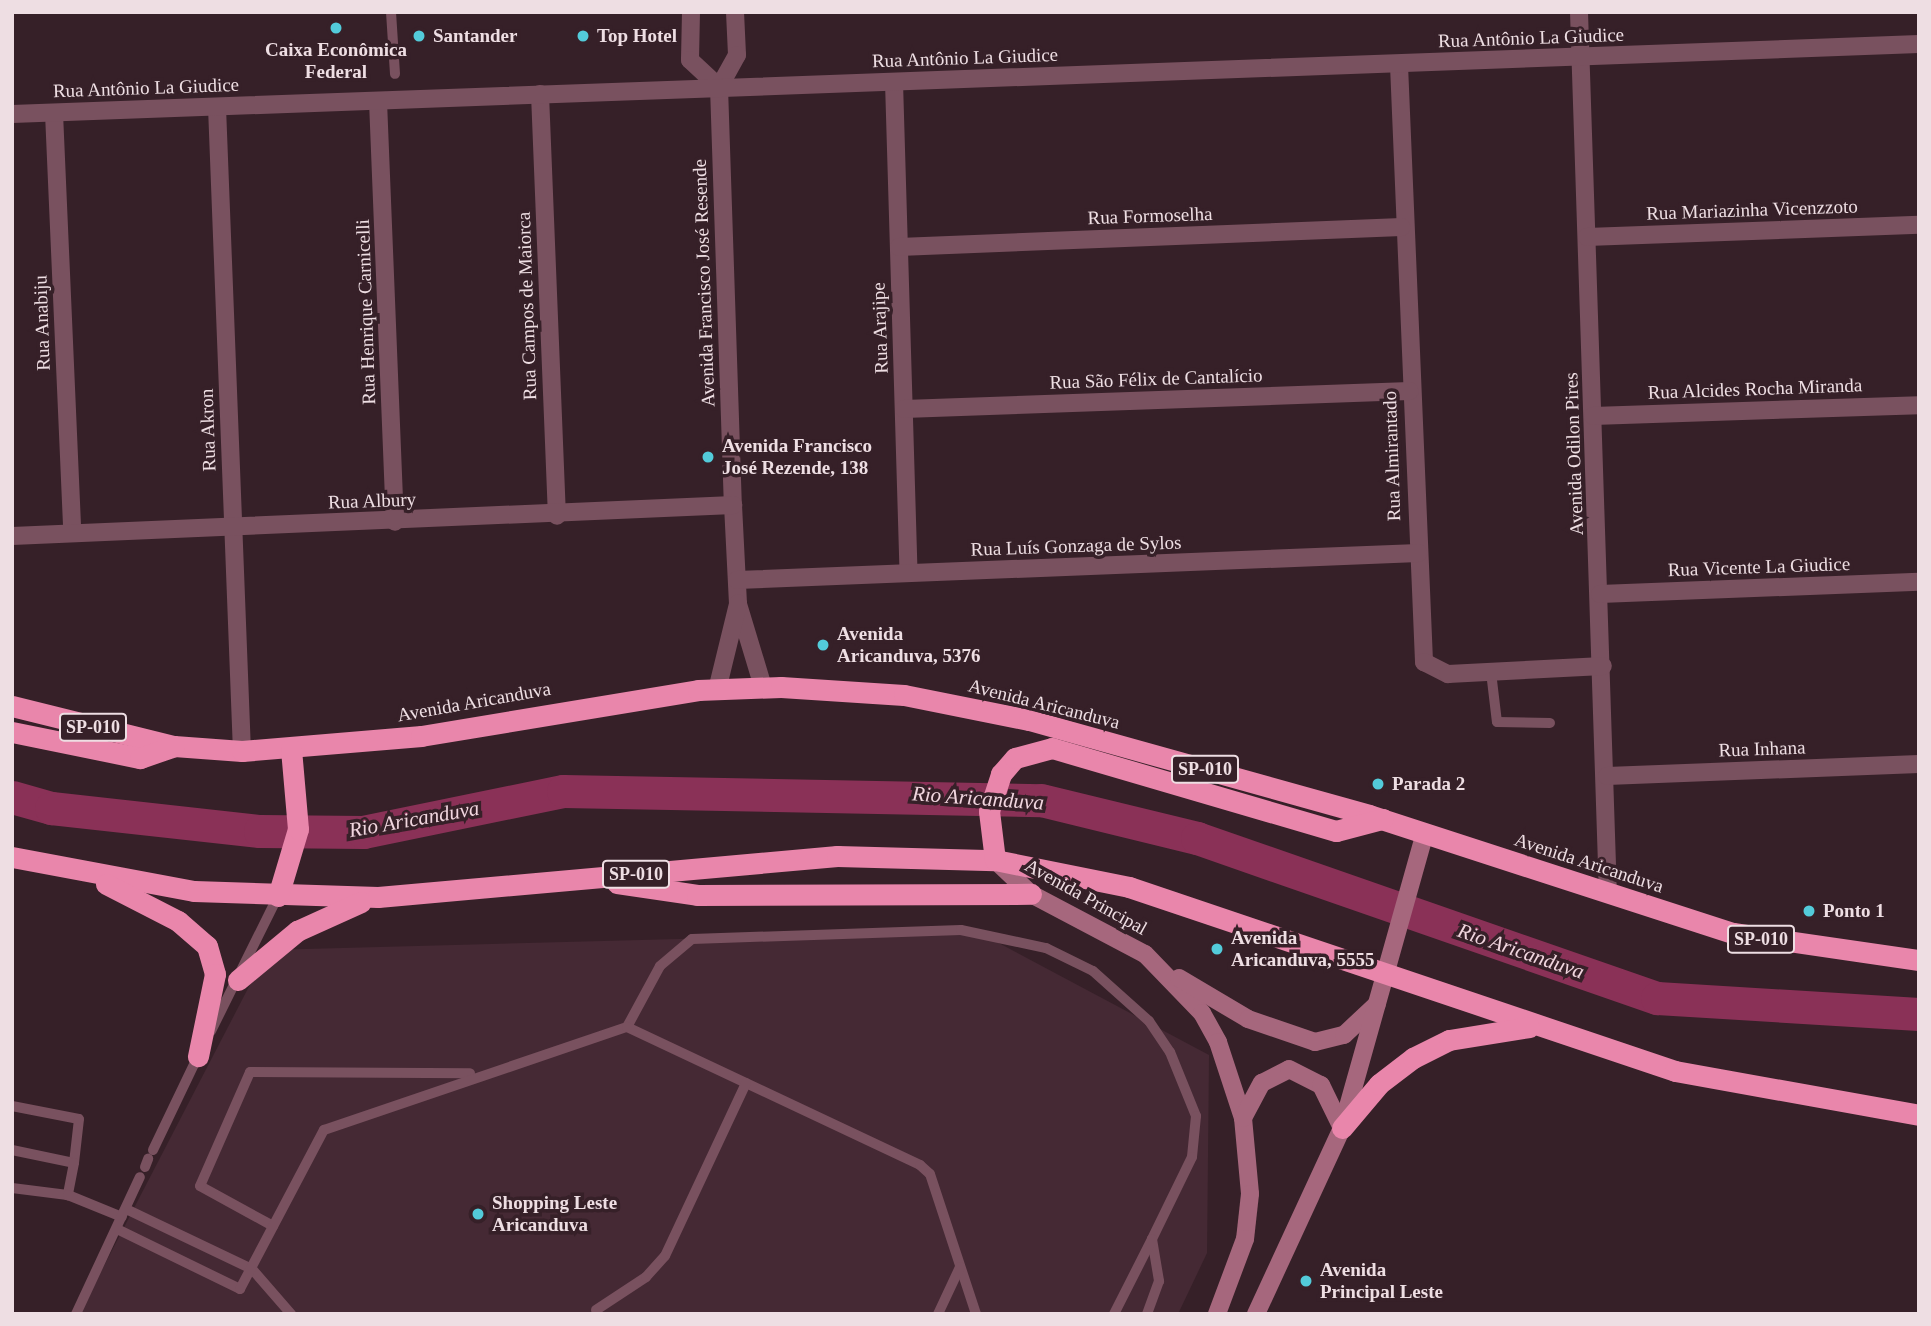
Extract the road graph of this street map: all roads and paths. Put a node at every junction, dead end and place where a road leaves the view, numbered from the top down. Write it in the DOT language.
graph roads {
  1 [pos="391,12"];
  2 [pos="691,12"];
  3 [pos="735,12"];
  4 [pos="1579,12"];
  5 [pos="1919,44"];
  6 [pos="1581,57"];
  7 [pos="1399,65"];
  8 [pos="396,74"];
  9 [pos="894,82"];
  10 [pos="719,87"];
  11 [pos="540,94"];
  12 [pos="378,101"];
  13 [pos="216,107"];
  14 [pos="54,113"];
  15 [pos="12,114"];
  16 [pos="1919,225"];
  17 [pos="1402,227"];
  18 [pos="1587,237"];
  19 [pos="899,247"];
  20 [pos="1410,391"];
  21 [pos="1919,405"];
  22 [pos="904,409"];
  23 [pos="1593,416"];
  24 [pos="733,505"];
  25 [pos="557,516"];
  26 [pos="395,522"];
  27 [pos="233,526"];
  28 [pos="72,533"];
  29 [pos="12,536"];
  30 [pos="1418,553"];
  31 [pos="909,573"];
  32 [pos="737,580"];
  33 [pos="1919,582"];
  34 [pos="1601,594"];
  35 [pos="738,604"];
  36 [pos="1603,666"];
  37 [pos="1491,672"];
  38 [pos="763,687"];
  39 [pos="717,690"];
  40 [pos="12,706"];
  41 [pos="1550,723"];
  42 [pos="12,732"];
  43 [pos="174,746"];
  44 [pos="291,749"];
  45 [pos="242,751"];
  46 [pos="1919,764"];
  47 [pos="1607,776"];
  48 [pos="1382,819"];
  49 [pos="1425,833"];
  50 [pos="992,851"];
  51 [pos="12,857"];
  52 [pos="95,878"];
  53 [pos="601,878"];
  54 [pos="1031,894"];
  55 [pos="1608,894"];
  56 [pos="278,896"];
  57 [pos="378,897"];
  58 [pos="1919,960"];
  59 [pos="1390,962"];
  60 [pos="1164,969"];
  61 [pos="237,980"];
  62 [pos="1382,998"];
  63 [pos="1535,1026"];
  64 [pos="627,1027"];
  65 [pos="198,1056"];
  66 [pos="477,1073"];
  67 [pos="746,1083"];
  68 [pos="12,1106"];
  69 [pos="1919,1115"];
  70 [pos="1243,1118"];
  71 [pos="1342,1128"];
  72 [pos="12,1150"];
  73 [pos="74,1163"];
  74 [pos="12,1188"];
  75 [pos="68,1195"];
  76 [pos="124,1213"];
  77 [pos="273,1226"];
  78 [pos="117,1229"];
  79 [pos="1152,1239"];
  80 [pos="960,1267"];
  81 [pos="253,1269"];
  82 [pos="596,1310"];
  83 [pos="76,1314"];
  84 [pos="291,1314"];
  85 [pos="938,1314"];
  86 [pos="976,1314"];
  87 [pos="1114,1314"];
  88 [pos="1147,1314"];
  89 [pos="1217,1314"];
  90 [pos="1256,1314"];
  1 -- 8 [label="lane"];
  2 -- 10 [label="street"];
  3 -- 10 [label="street"];
  4 -- 6 [label="street, Avenida Odilon Pires"];
  5 -- 6 [label="street, Rua Antônio La Giudice"];
  6 -- 7 [label="street, Rua Antônio La Giudice"];
  6 -- 18 [label="street, Avenida Odilon Pires"];
  7 -- 9 [label="street, Rua Antônio La Giudice"];
  7 -- 17 [label="street, Rua Almirantado"];
  9 -- 10 [label="street, Rua Antônio La Giudice"];
  9 -- 19 [label="street, Rua Arajipe"];
  10 -- 11 [label="street, Rua Antônio La Giudice"];
  10 -- 24 [label="street, Avenida Francisco José Resende"];
  11 -- 12 [label="street, Rua Antônio La Giudice"];
  11 -- 25 [label="street, Rua Campos de Maiorca"];
  12 -- 13 [label="street, Rua Antônio La Giudice"];
  12 -- 26 [label="street, Rua Henrique Carnicelli"];
  13 -- 14 [label="street, Rua Antônio La Giudice"];
  13 -- 27 [label="street, Rua Akron"];
  14 -- 15 [label="street, Rua Antônio La Giudice"];
  14 -- 28 [label="street, Rua Anabiju"];
  16 -- 18 [label="street, Rua Mariazinha Vicenzzoto"];
  17 -- 19 [label="street, Rua Formoselha"];
  17 -- 20 [label="street, Rua Almirantado"];
  18 -- 23 [label="street, Avenida Odilon Pires"];
  19 -- 22 [label="street, Rua Arajipe"];
  20 -- 22 [label="street, Rua São Félix de Cantalício"];
  20 -- 30 [label="street, Rua Almirantado"];
  21 -- 23 [label="street, Rua Alcides Rocha Miranda"];
  22 -- 31 [label="street, Rua Arajipe"];
  23 -- 34 [label="street, Avenida Odilon Pires"];
  24 -- 25 [label="street, Rua Albury"];
  24 -- 32 [label="street, Avenida Francisco José Resende"];
  25 -- 26 [label="street, Rua Albury"];
  26 -- 27 [label="street, Rua Albury"];
  27 -- 28 [label="street, Rua Albury"];
  27 -- 45 [label="street, Rua Akron"];
  28 -- 29 [label="street, Rua Albury"];
  30 -- 31 [label="street, Rua Luís Gonzaga de Sylos"];
  30 -- 37 [label="street, Rua Almirantado"];
  31 -- 32 [label="street, Rua Luís Gonzaga de Sylos"];
  32 -- 35 [label="street, Avenida Francisco José Resende"];
  33 -- 34 [label="street, Rua Vicente La Giudice"];
  34 -- 36 [label="street, Avenida Odilon Pires"];
  35 -- 38 [label="street, Avenida Francisco José Resende"];
  35 -- 39 [label="street, Avenida Francisco José Resende"];
  36 -- 37 [label="street, Rua Almirantado"];
  36 -- 47 [label="street, Avenida Odilon Pires"];
  37 -- 41 [label="lane"];
  38 -- 39 [label="highway, Avenida Aricanduva / SP-010"];
  38 -- 48 [label="highway, Avenida Aricanduva / SP-010"];
  39 -- 44 [label="highway, Avenida Aricanduva / SP-010"];
  40 -- 43 [label="highway, Avenida Aricanduva / SP-010"];
  42 -- 43 [label="highway"];
  43 -- 45 [label="highway, Avenida Aricanduva / SP-010"];
  44 -- 45 [label="highway, Avenida Aricanduva / SP-010"];
  44 -- 56 [label="highway"];
  46 -- 47 [label="street, Rua Inhana"];
  47 -- 55 [label="street, Avenida Odilon Pires"];
  48 -- 49 [label="highway, Avenida Aricanduva / SP-010"];
  48 -- 50 [label="highway"];
  49 -- 55 [label="highway, Avenida Aricanduva / SP-010"];
  49 -- 59 [label="street"];
  50 -- 53 [label="highway, SP-010"];
  50 -- 54 [label="street, Avenida Principal"];
  50 -- 59 [label="highway, SP-010"];
  51 -- 52 [label="highway, SP-010"];
  52 -- 56 [label="highway, SP-010"];
  52 -- 65 [label="highway"];
  53 -- 54 [label="highway"];
  53 -- 57 [label="highway, SP-010"];
  54 -- 60 [label="street, Avenida Principal"];
  55 -- 58 [label="highway, Avenida Aricanduva / SP-010"];
  56 -- 57 [label="highway, SP-010"];
  56 -- 61 [label="lane"];
  57 -- 61 [label="highway"];
  59 -- 62 [label="street"];
  59 -- 63 [label="highway, SP-010"];
  60 -- 62 [label="street"];
  60 -- 70 [label="street, Avenida Principal"];
  61 -- 65 [label="lane"];
  62 -- 71 [label="street"];
  63 -- 69 [label="highway, SP-010"];
  63 -- 71 [label="highway"];
  64 -- 66 [label="lane"];
  64 -- 67 [label="lane"];
  64 -- 79 [label="lane"];
  65 -- 76 [label="lane"];
  66 -- 77 [label="lane"];
  66 -- 77 [label="lane"];
  67 -- 80 [label="lane"];
  67 -- 82 [label="lane"];
  68 -- 73 [label="lane"];
  70 -- 71 [label="street"];
  70 -- 89 [label="street, Avenida Principal"];
  71 -- 90 [label="street"];
  72 -- 73 [label="lane"];
  73 -- 75 [label="lane"];
  74 -- 75 [label="lane"];
  75 -- 76 [label="lane"];
  76 -- 78 [label="lane"];
  76 -- 81 [label="lane"];
  77 -- 81 [label="lane"];
  78 -- 81 [label="lane"];
  78 -- 83 [label="lane"];
  79 -- 87 [label="lane"];
  79 -- 88 [label="lane"];
  80 -- 85 [label="lane"];
  80 -- 86 [label="lane"];
  81 -- 84 [label="lane"];
}
